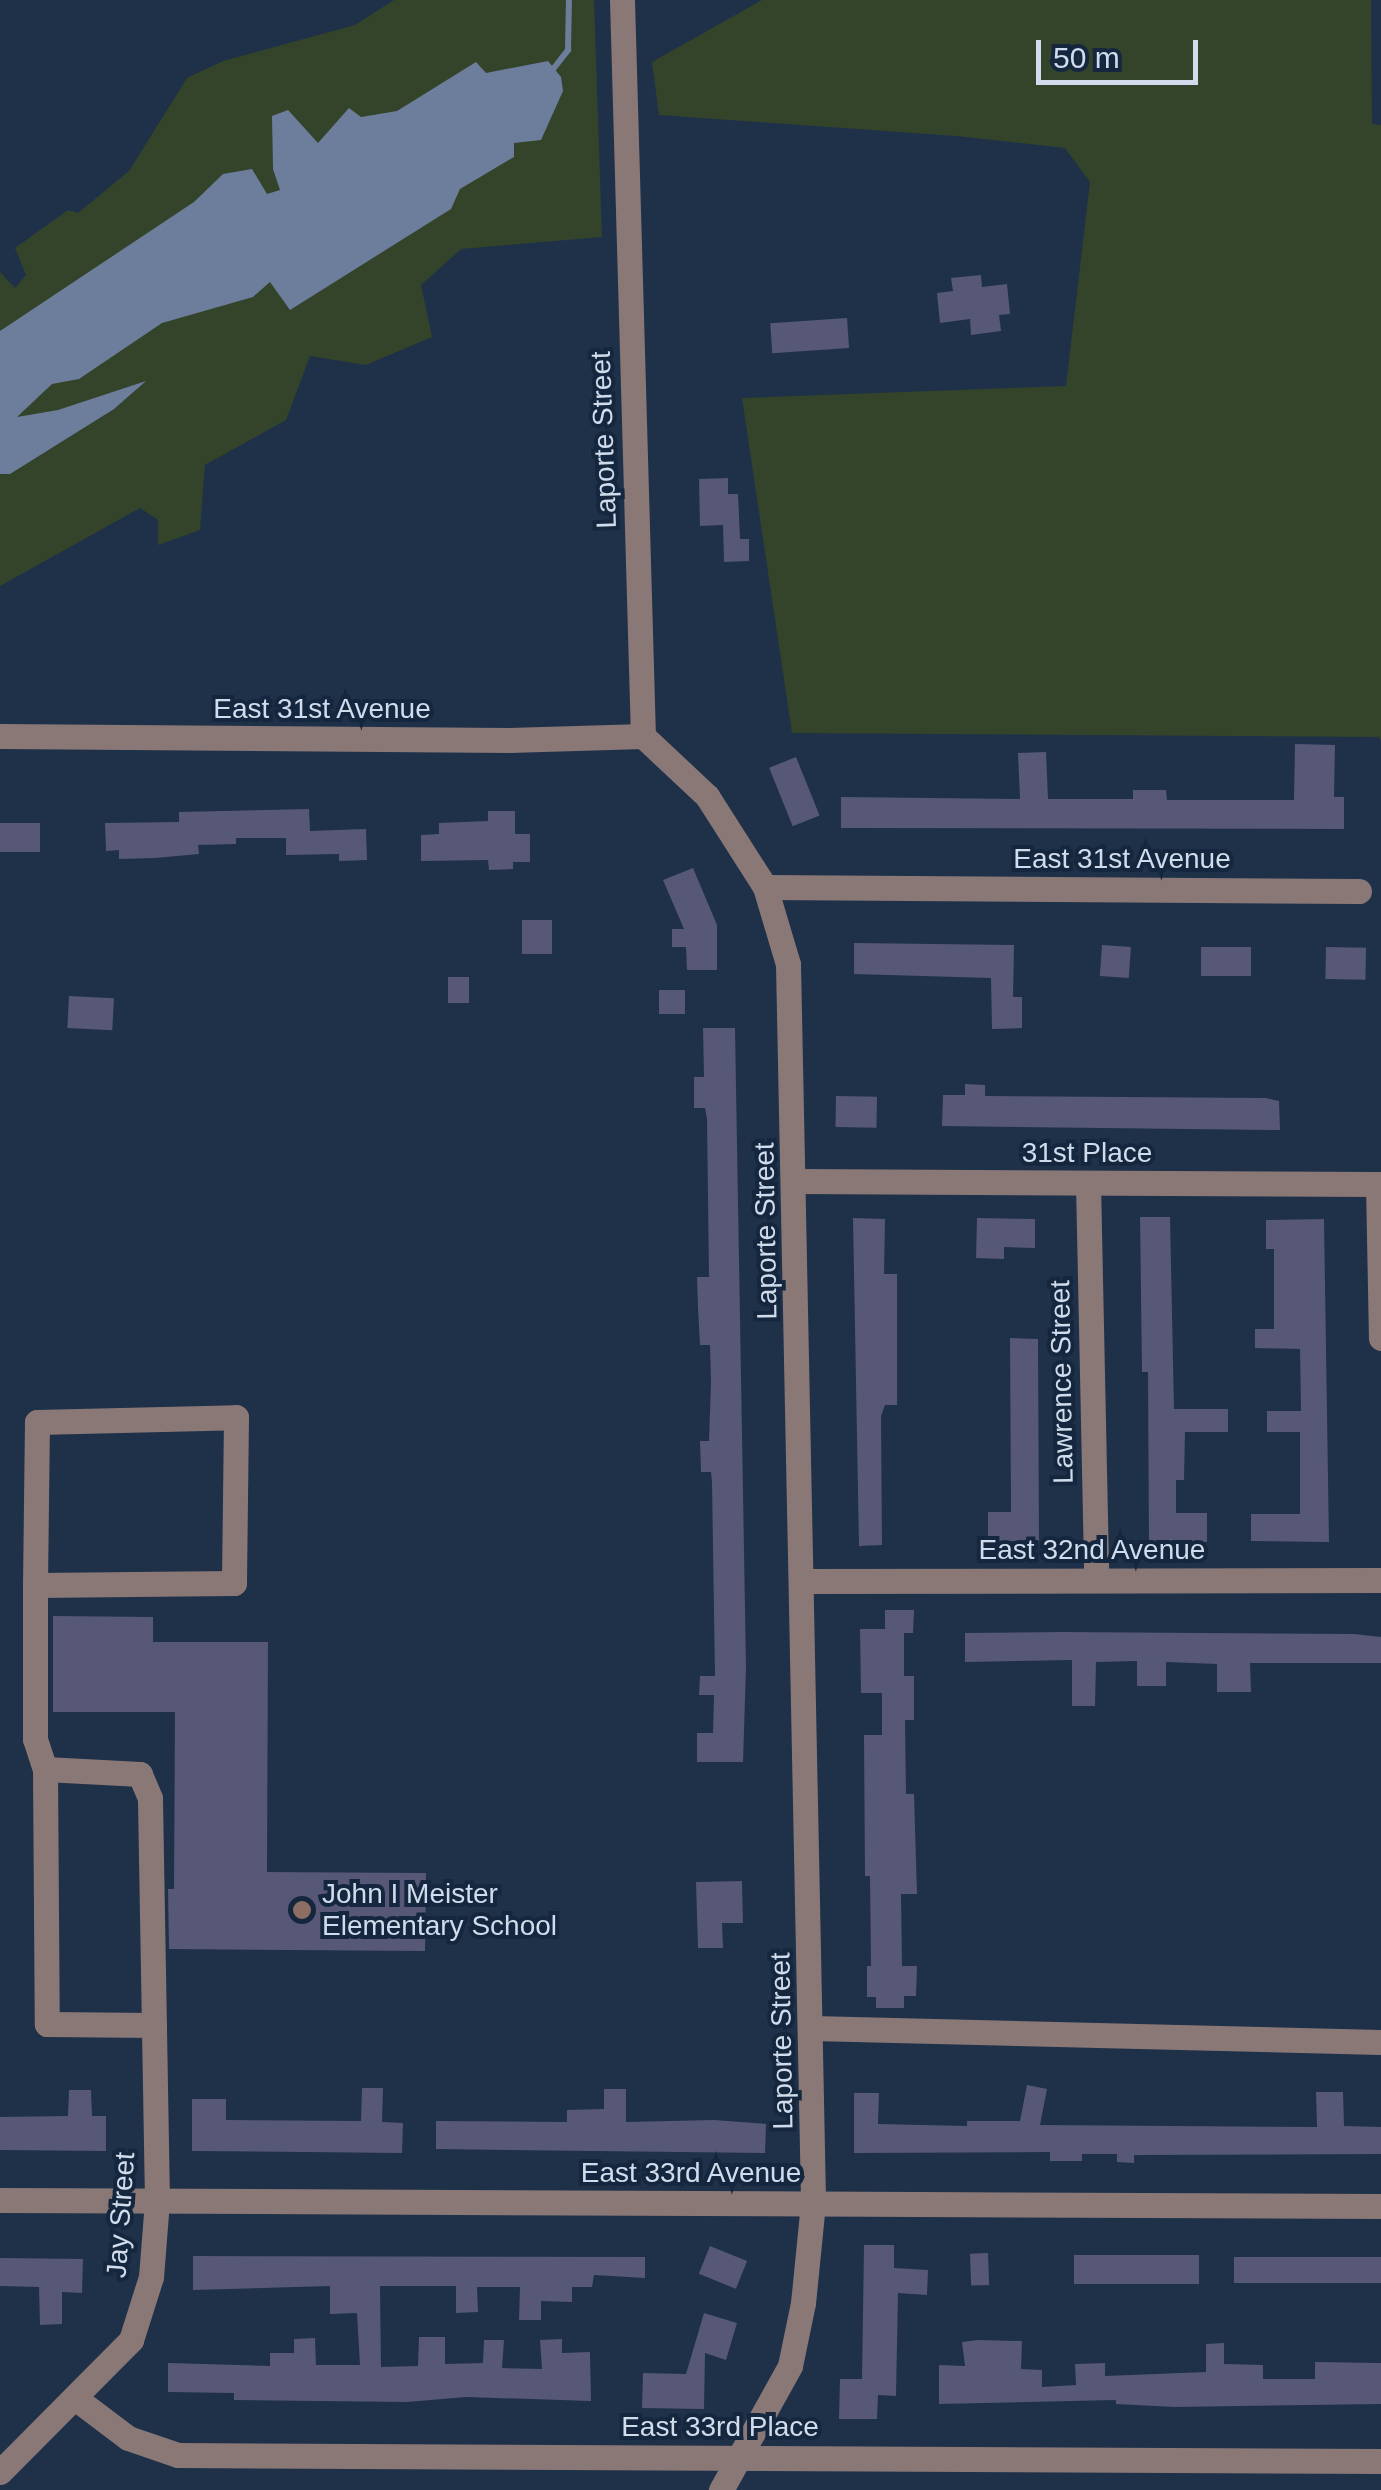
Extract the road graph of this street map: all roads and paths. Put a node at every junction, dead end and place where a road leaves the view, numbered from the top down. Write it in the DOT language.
graph roads {
  1 [pos="622,0"];
  2 [pos="0,736"];
  3 [pos="642,736"];
  4 [pos="765,887"];
  5 [pos="1359,891"];
  6 [pos="796,1181"];
  7 [pos="1088,1183"];
  8 [pos="1381,1338"];
  9 [pos="1096,1580"];
  10 [pos="1381,1580"];
  11 [pos="803,1581"];
  12 [pos="36,1585"];
  13 [pos="45,1770"];
  14 [pos="154,2026"];
  15 [pos="812,2028"];
  16 [pos="1381,2042"];
  17 [pos="0,2200"];
  18 [pos="157,2201"];
  19 [pos="813,2203"];
  20 [pos="1381,2206"];
  21 [pos="74,2398"];
  22 [pos="742,2457"];
  23 [pos="1381,2460"];
  24 [pos="0,2472"];
  25 [pos="721,2490"];
  1 -- 3 [label="street, Laporte Street"];
  2 -- 3 [label="street, East 31st Avenue"];
  3 -- 4 [label="street, Laporte Street"];
  4 -- 5 [label="street, East 31st Avenue"];
  4 -- 6 [label="street, Laporte Street"];
  6 -- 7 [label="street, 31st Place"];
  6 -- 11 [label="street, Laporte Street"];
  7 -- 8 [label="street, 31st Place"];
  7 -- 9 [label="street, Lawrence Street"];
  9 -- 10 [label="street, East 32nd Avenue"];
  9 -- 11 [label="street, East 32nd Avenue"];
  11 -- 15 [label="street, Laporte Street"];
  12 -- 12 [label="street"];
  12 -- 13 [label="street"];
  13 -- 14 [label="street, Jay Street"];
  13 -- 14 [label="street"];
  14 -- 18 [label="street, Jay Street"];
  15 -- 16 [label="street"];
  15 -- 19 [label="street, Laporte Street"];
  17 -- 18 [label="street, East 33rd Avenue"];
  18 -- 19 [label="street, East 33rd Avenue"];
  18 -- 21 [label="street, Jay Street"];
  19 -- 20 [label="street, East 33rd Avenue"];
  19 -- 22 [label="street, Laporte Street"];
  21 -- 22 [label="street, East 33rd Place"];
  21 -- 24 [label="street, Jay Street"];
  22 -- 23 [label="street, East 33rd Place"];
  22 -- 25 [label="street, Laporte Street"];
}
